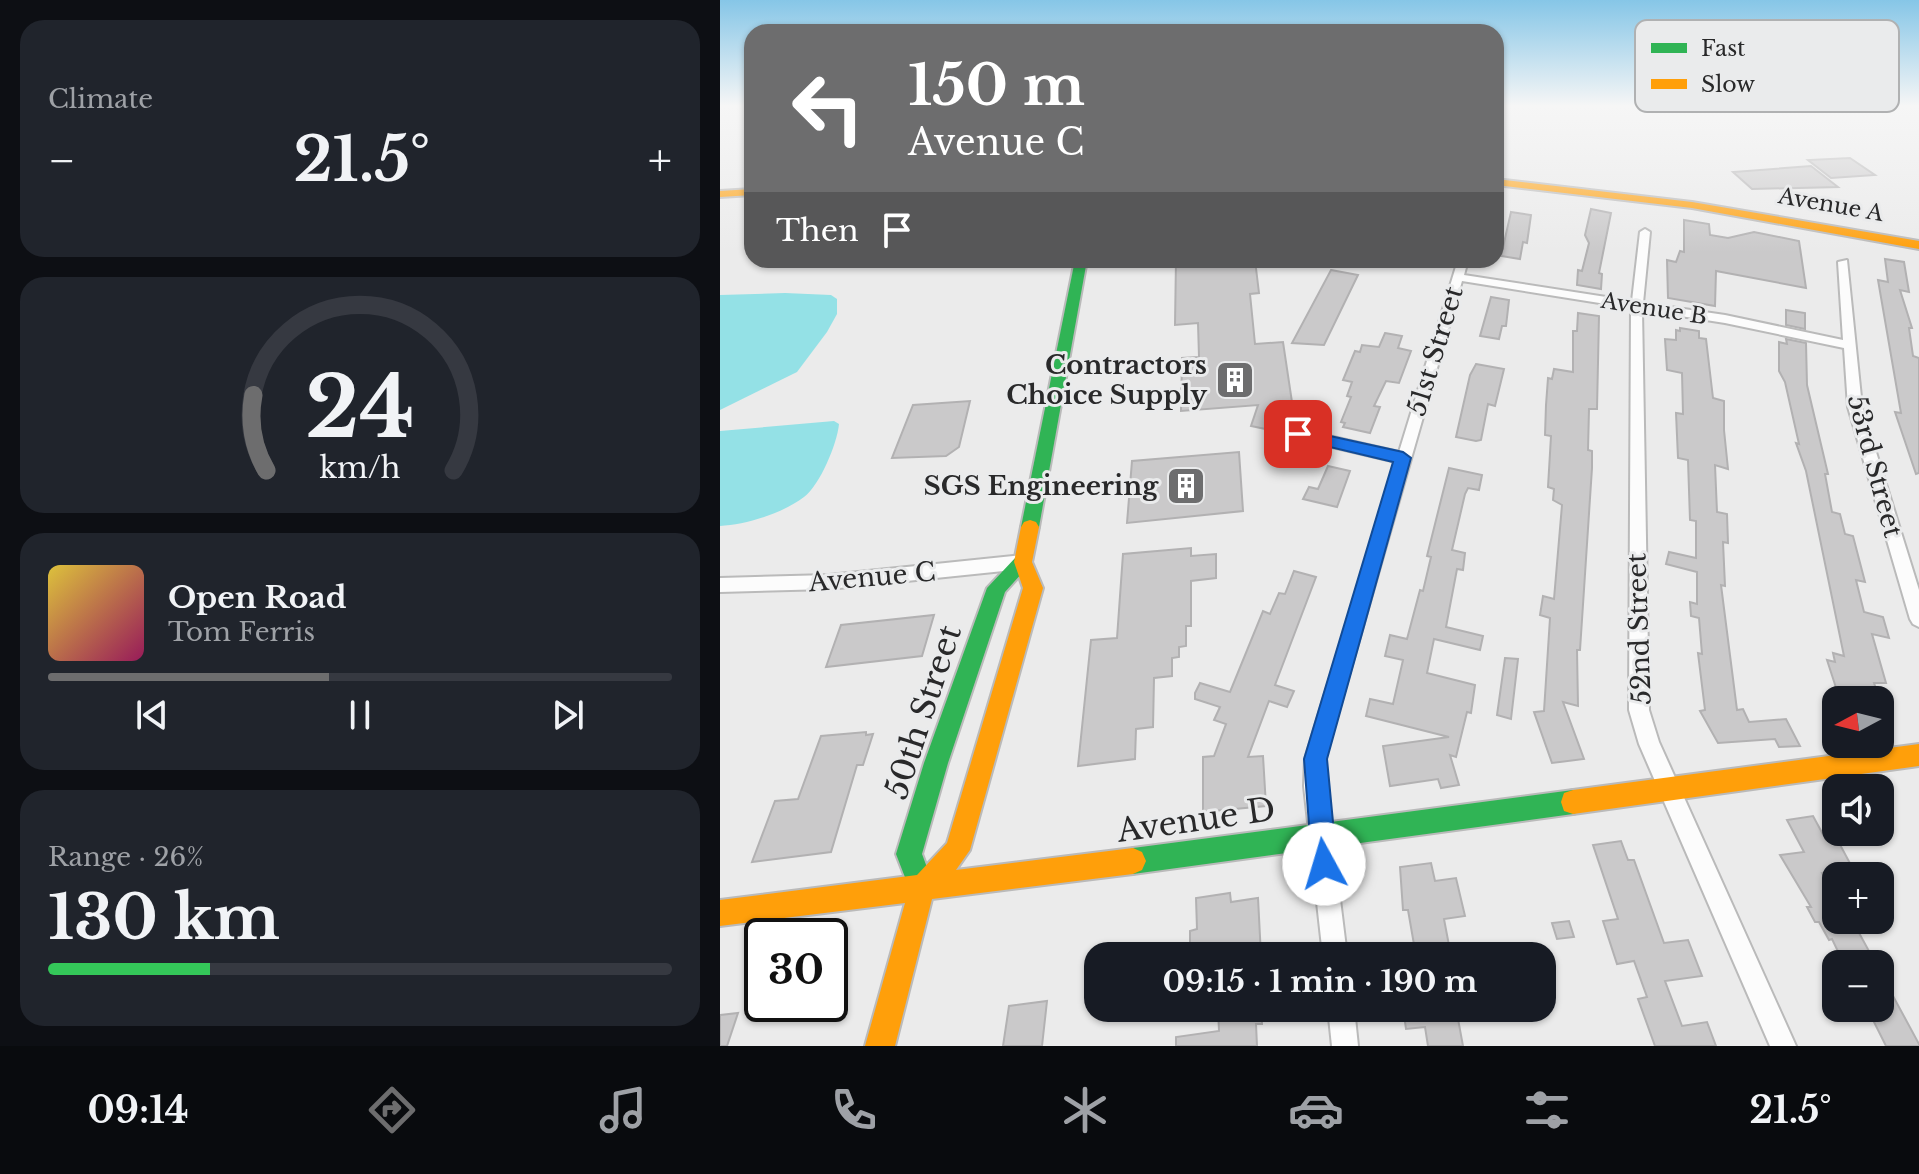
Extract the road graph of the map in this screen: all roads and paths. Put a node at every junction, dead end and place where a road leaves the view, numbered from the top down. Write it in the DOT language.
graph roads {
  1 [pos="1504,183"];
  2 [pos="744,192"];
  3 [pos="720,194"];
  4 [pos="1645,232"];
  5 [pos="1919,245"];
  6 [pos="1843,262"];
  7 [pos="1079,268"];
  8 [pos="1460,268"];
  9 [pos="1638,306"];
  10 [pos="1849,345"];
  11 [pos="1298,434"];
  12 [pos="1403,458"];
  13 [pos="1023,562"];
  14 [pos="720,585"];
  15 [pos="1919,619"];
  16 [pos="1919,755"];
  17 [pos="1669,787"];
  18 [pos="1321,833"];
  19 [pos="922,889"];
  20 [pos="720,913"];
  21 [pos="1333,942"];
  22 [pos="1342,1022"];
  23 [pos="880,1046"];
  24 [pos="1345,1046"];
  25 [pos="1783,1046"];
  1 -- 5 [label="main road, Avenue A"];
  2 -- 3 [label="main road"];
  4 -- 9 [label="street, 52nd Street"];
  6 -- 10 [label="street, 53rd Street"];
  7 -- 13 [label="main road"];
  8 -- 9 [label="street, Avenue B"];
  8 -- 12 [label="street, 51st Street"];
  9 -- 10 [label="street, Avenue B"];
  9 -- 17 [label="street, 52nd Street"];
  10 -- 15 [label="street, 53rd Street"];
  11 -- 12 [label="street"];
  12 -- 18 [label="street, 51st Street"];
  13 -- 14 [label="street, Avenue C"];
  13 -- 19 [label="main road"];
  13 -- 19 [label="main road, 50th Street"];
  16 -- 17 [label="main road, Avenue D"];
  17 -- 18 [label="main road, Avenue D"];
  17 -- 25 [label="street, 52nd Street"];
  18 -- 19 [label="main road, Avenue D"];
  18 -- 21 [label="street, 51st Street"];
  19 -- 20 [label="main road, Avenue D"];
  19 -- 23 [label="main road"];
  22 -- 24 [label="street"];
}
